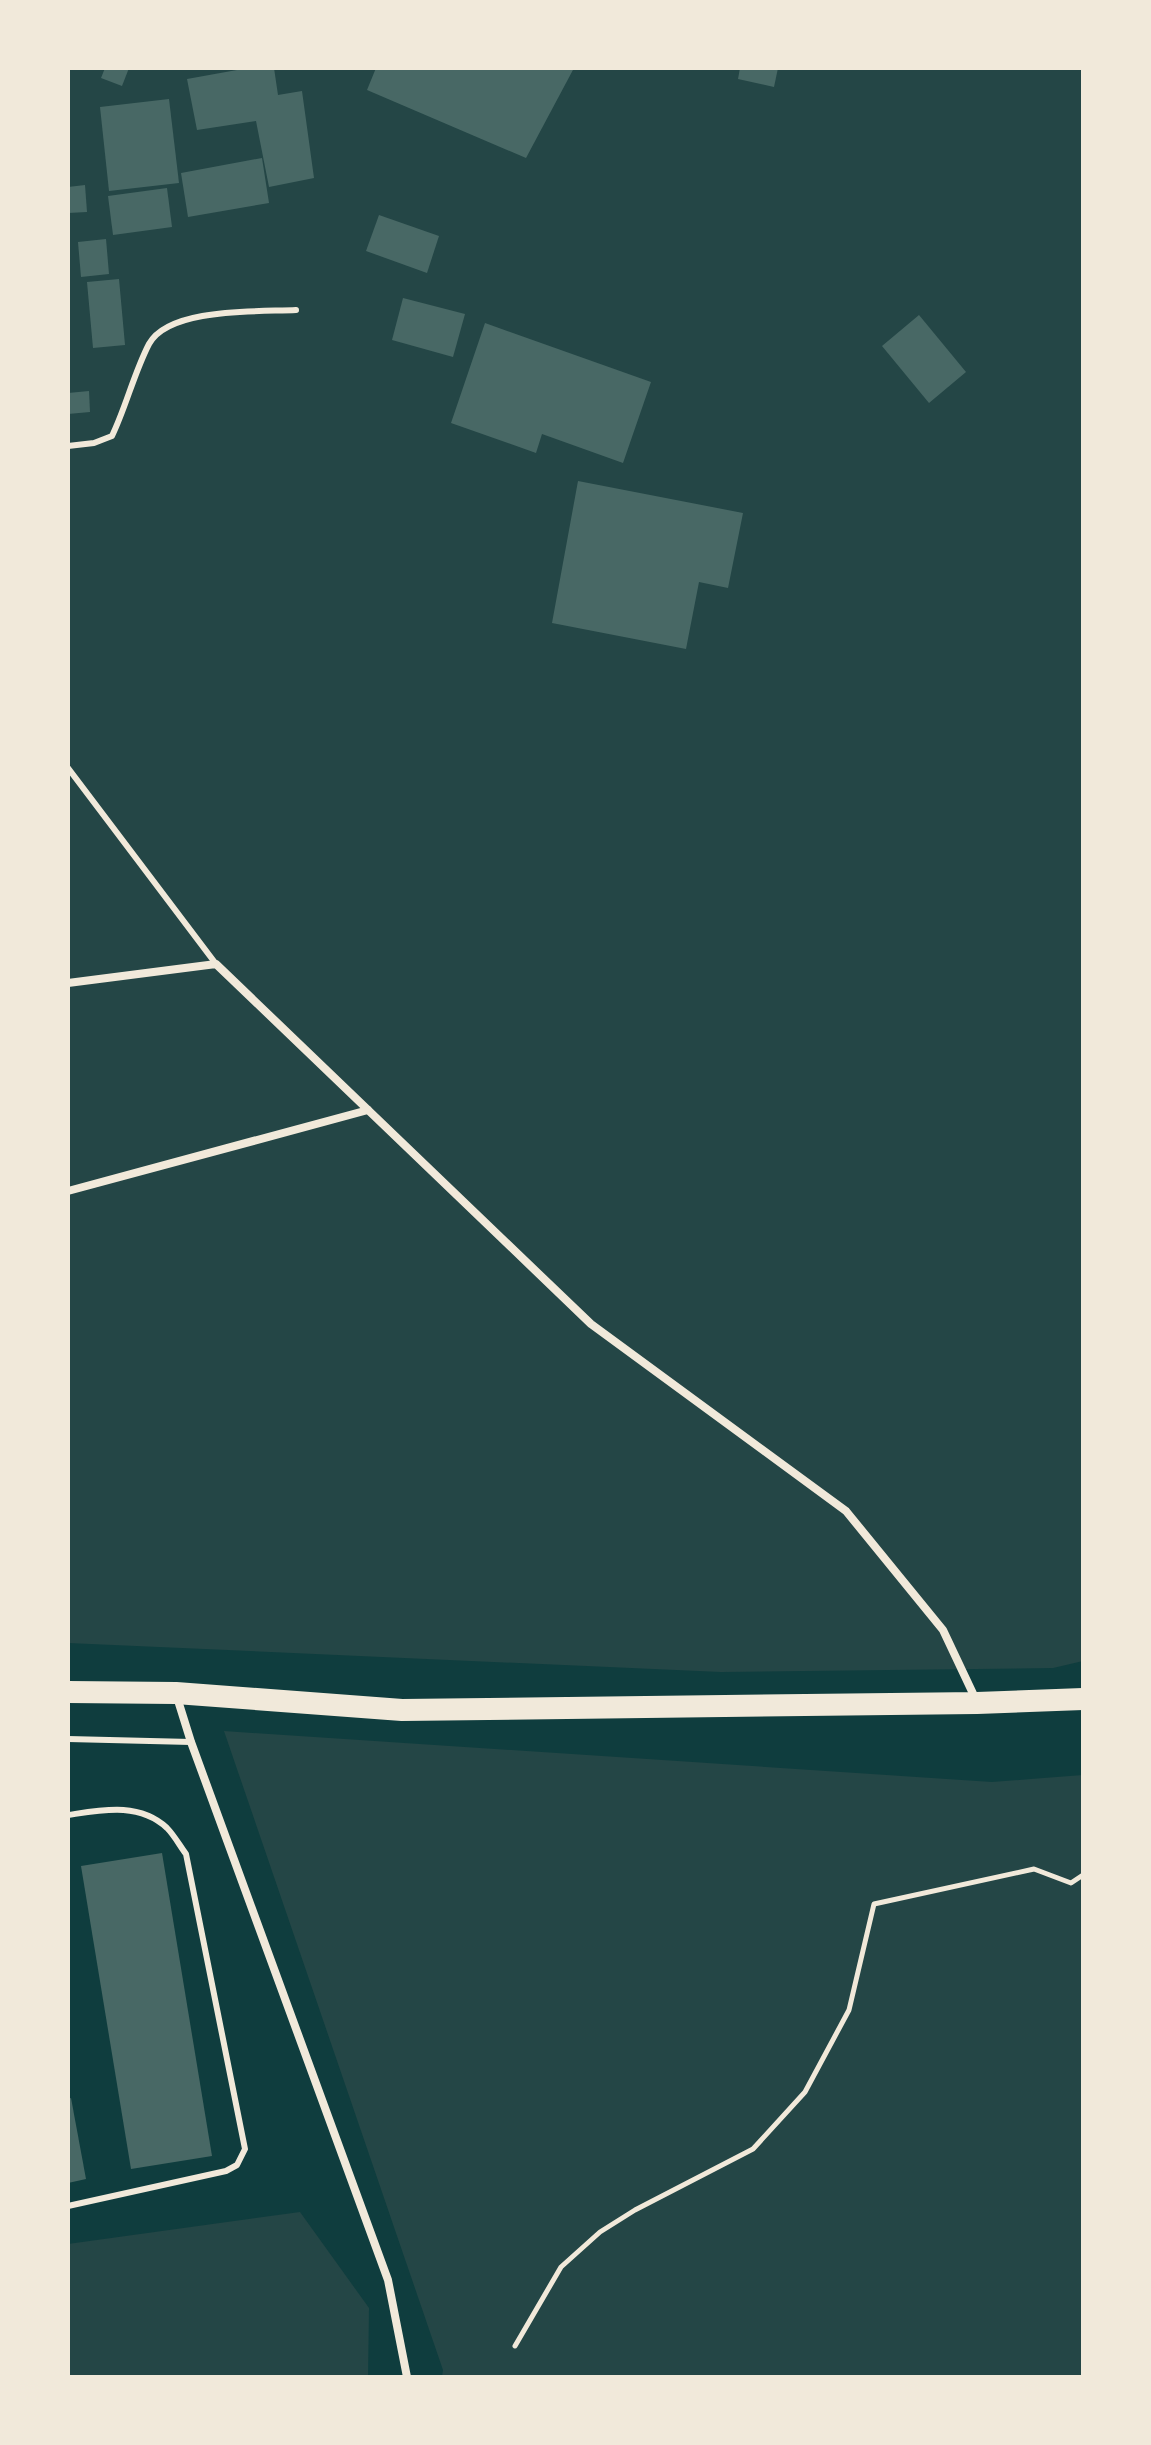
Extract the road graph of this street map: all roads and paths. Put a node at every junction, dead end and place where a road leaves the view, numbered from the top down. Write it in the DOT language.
graph roads {
  1 [pos="296,310"];
  2 [pos="68,446"];
  3 [pos="68,768"];
  4 [pos="216,964"];
  5 [pos="68,983"];
  6 [pos="368,1110"];
  7 [pos="68,1191"];
  8 [pos="68,1692"];
  9 [pos="176,1693"];
  10 [pos="1083,1699"];
  11 [pos="977,1703"];
  12 [pos="68,1739"];
  13 [pos="191,1742"];
  14 [pos="68,1815"];
  15 [pos="1083,1875"];
  16 [pos="68,2206"];
  17 [pos="515,2346"];
  18 [pos="407,2377"];
  1 -- 2 [label="lane"];
  3 -- 4 [label="lane"];
  4 -- 5 [label="street"];
  4 -- 6 [label="street"];
  6 -- 7 [label="street"];
  6 -- 11 [label="street"];
  8 -- 9 [label="highway"];
  9 -- 11 [label="highway"];
  9 -- 13 [label="street"];
  10 -- 11 [label="highway"];
  12 -- 13 [label="lane"];
  13 -- 18 [label="street"];
  14 -- 16 [label="lane"];
  15 -- 17 [label="path"];
}
